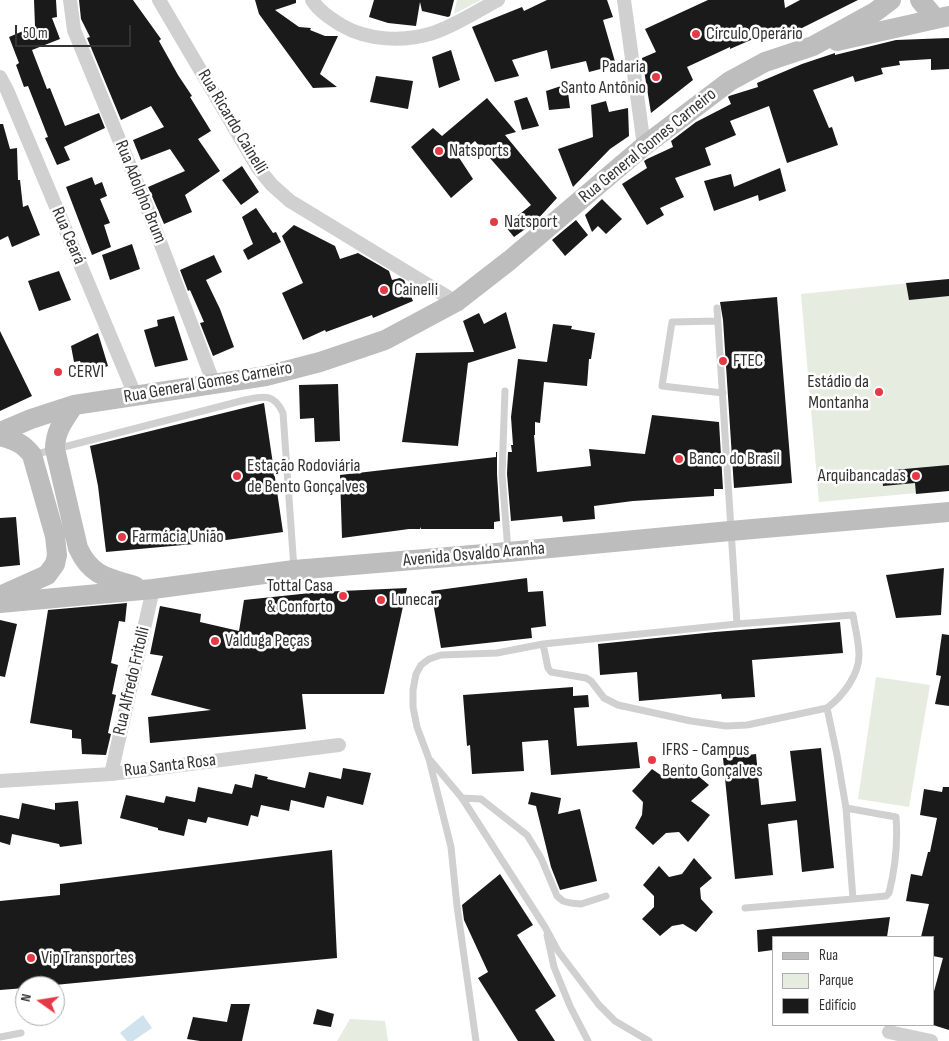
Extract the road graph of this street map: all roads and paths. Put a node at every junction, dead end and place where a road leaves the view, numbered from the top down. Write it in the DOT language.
graph roads {
  1 [pos="70,0"];
  2 [pos="159,0"];
  3 [pos="312,0"];
  4 [pos="498,0"];
  5 [pos="624,0"];
  6 [pos="891,0"];
  7 [pos="920,0"];
  8 [pos="942,17"];
  9 [pos="813,46"];
  10 [pos="0,77"];
  11 [pos="644,146"];
  12 [pos="456,302"];
  13 [pos="717,308"];
  14 [pos="718,321"];
  15 [pos="214,384"];
  16 [pos="505,391"];
  17 [pos="722,393"];
  18 [pos="135,395"];
  19 [pos="74,405"];
  20 [pos="0,432"];
  21 [pos="0,436"];
  22 [pos="55,449"];
  23 [pos="32,455"];
  24 [pos="949,512"];
  25 [pos="730,531"];
  26 [pos="508,552"];
  27 [pos="294,570"];
  28 [pos="149,589"];
  29 [pos="0,596"];
  30 [pos="0,603"];
  31 [pos="737,624"];
  32 [pos="543,644"];
  33 [pos="826,708"];
  34 [pos="339,745"];
  35 [pos="429,759"];
  36 [pos="111,774"];
  37 [pos="0,781"];
  38 [pos="462,798"];
  39 [pos="846,808"];
  40 [pos="606,896"];
  41 [pos="853,899"];
  42 [pos="744,908"];
  43 [pos="545,927"];
  44 [pos="889,1032"];
  45 [pos="21,1033"];
  46 [pos="0,1037"];
  47 [pos="476,1041"];
  48 [pos="588,1041"];
  49 [pos="649,1041"];
  50 [pos="931,1041"];
  1 -- 15 [label="street, Rua Adolpho Brum"];
  2 -- 12 [label="street, Rua Ricardo Cainelli"];
  3 -- 4 [label="street"];
  5 -- 11 [label="street"];
  6 -- 9 [label="main road, Rua General Gomes Carneiro"];
  7 -- 8 [label="main road"];
  8 -- 9 [label="main road"];
  9 -- 11 [label="main road, Rua General Gomes Carneiro"];
  10 -- 18 [label="street, Rua Ceará"];
  11 -- 12 [label="main road, Rua General Gomes Carneiro"];
  12 -- 15 [label="main road, Rua General Gomes Carneiro"];
  13 -- 14 [label="lane"];
  14 -- 17 [label="lane"];
  14 -- 17 [label="lane"];
  15 -- 18 [label="main road, Rua General Gomes Carneiro"];
  16 -- 26 [label="lane"];
  17 -- 25 [label="lane"];
  18 -- 19 [label="main road, Rua General Gomes Carneiro"];
  19 -- 20 [label="main road, Rua General Gomes Carneiro"];
  19 -- 22 [label="main road"];
  21 -- 23 [label="main road"];
  22 -- 23 [label="lane"];
  22 -- 27 [label="lane"];
  22 -- 28 [label="main road"];
  23 -- 29 [label="main road"];
  24 -- 25 [label="main road, Avenida Osvaldo Aranha"];
  25 -- 26 [label="main road, Avenida Osvaldo Aranha"];
  25 -- 31 [label="lane"];
  26 -- 27 [label="main road, Avenida Osvaldo Aranha"];
  27 -- 28 [label="main road, Avenida Osvaldo Aranha"];
  28 -- 30 [label="main road, Avenida Osvaldo Aranha"];
  28 -- 36 [label="street, Rua Alfredo Fritolli"];
  31 -- 32 [label="lane"];
  31 -- 33 [label="lane"];
  32 -- 33 [label="lane"];
  32 -- 35 [label="lane"];
  33 -- 39 [label="lane"];
  34 -- 36 [label="street, Rua Santa Rosa"];
  35 -- 38 [label="lane"];
  35 -- 47 [label="lane"];
  36 -- 37 [label="street, Rua Santa Rosa"];
  38 -- 40 [label="lane"];
  38 -- 43 [label="lane"];
  39 -- 41 [label="lane"];
  39 -- 41 [label="lane"];
  41 -- 42 [label="lane"];
  43 -- 48 [label="lane"];
  43 -- 49 [label="lane"];
  44 -- 50 [label="street"];
  45 -- 46 [label="lane"];
}
